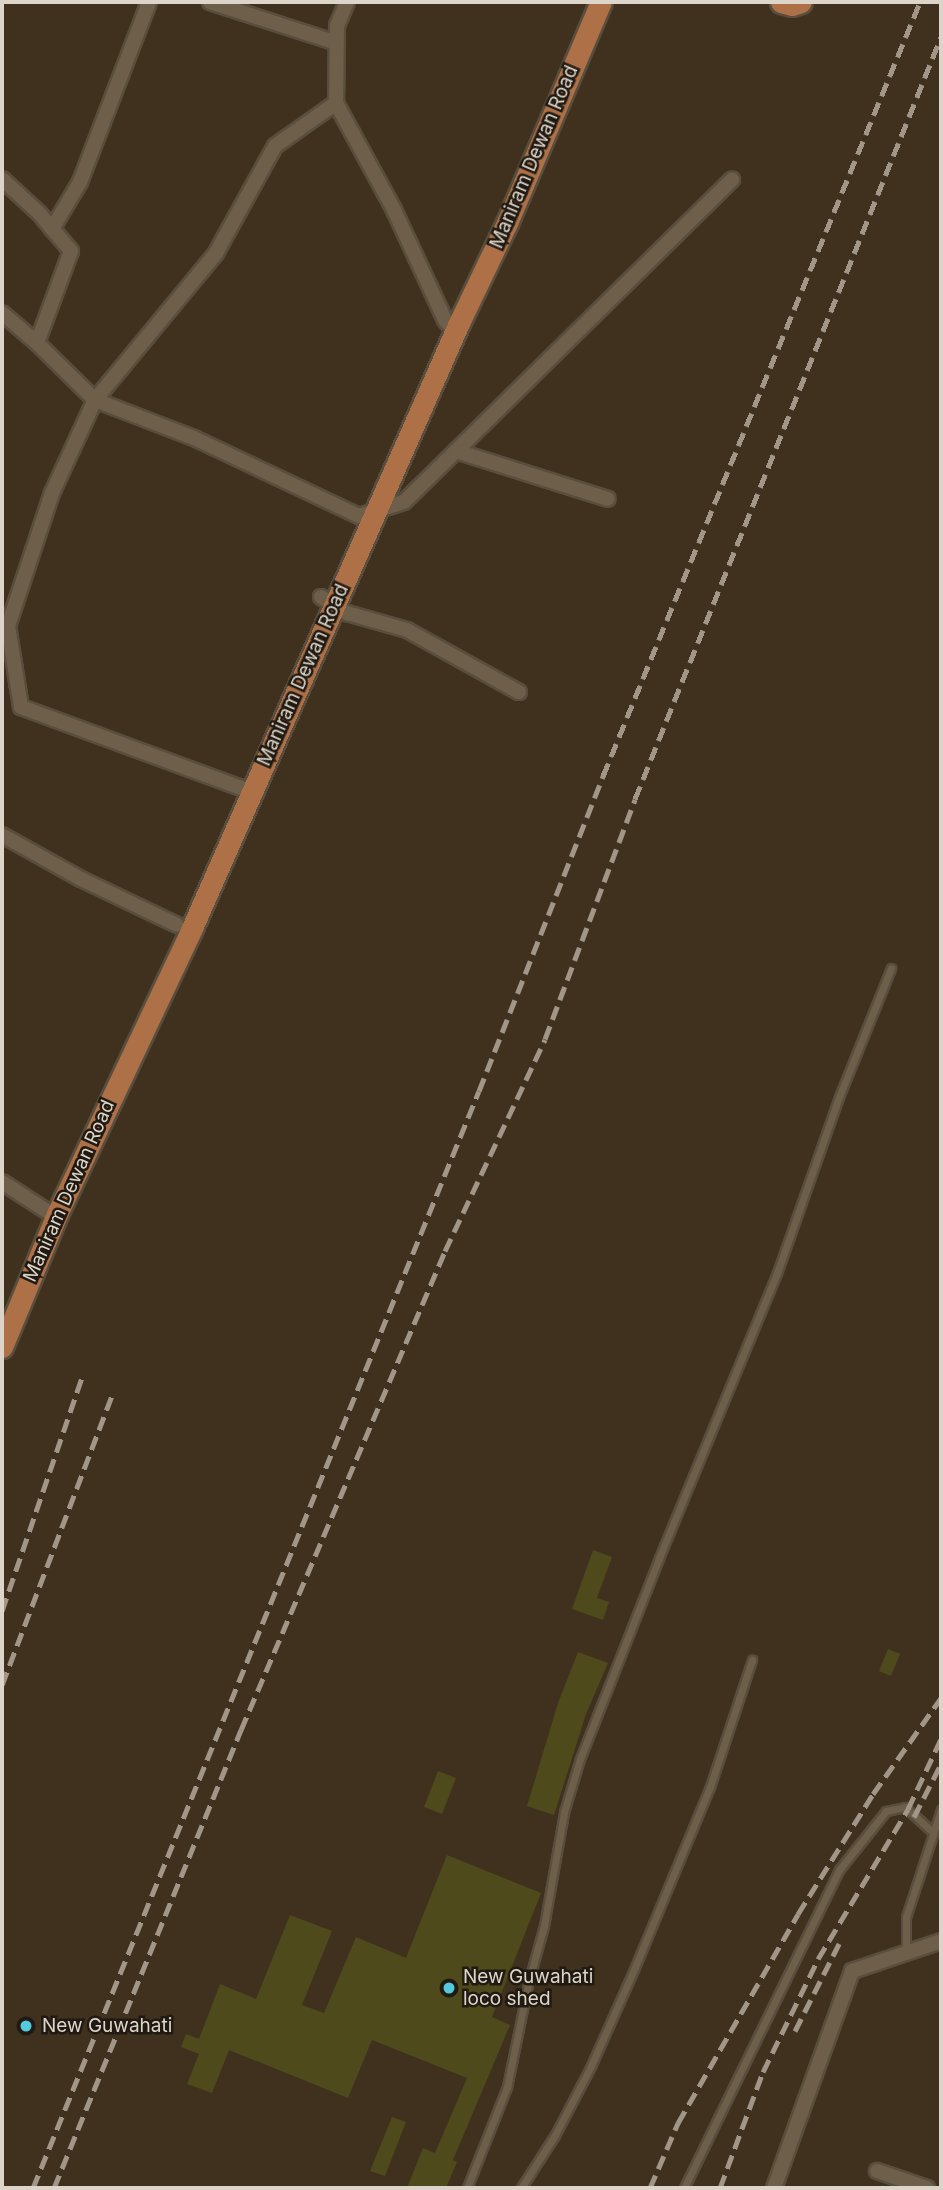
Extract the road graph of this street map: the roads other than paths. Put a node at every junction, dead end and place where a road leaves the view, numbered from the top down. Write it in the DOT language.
graph roads {
  1 [pos="149,2"];
  2 [pos="210,2"];
  3 [pos="347,2"];
  4 [pos="586,2"];
  5 [pos="601,2"];
  6 [pos="337,43"];
  7 [pos="336,103"];
  8 [pos="2,179"];
  9 [pos="733,180"];
  10 [pos="52,229"];
  11 [pos="2,313"];
  12 [pos="450,326"];
  13 [pos="37,343"];
  14 [pos="95,400"];
  15 [pos="456,451"];
  16 [pos="608,499"];
  17 [pos="368,513"];
  18 [pos="327,601"];
  19 [pos="6,644"];
  20 [pos="519,692"];
  21 [pos="244,790"];
  22 [pos="2,835"];
  23 [pos="177,925"];
  24 [pos="891,968"];
  25 [pos="101,1100"];
  26 [pos="2,1182"];
  27 [pos="50,1213"];
  28 [pos="2,1309"];
  29 [pos="2,1347"];
  30 [pos="752,1660"];
  31 [pos="941,1810"];
  32 [pos="932,1831"];
  33 [pos="941,1941"];
  34 [pos="906,1953"];
  35 [pos="877,2171"];
  36 [pos="467,2188"];
  37 [pos="521,2188"];
  38 [pos="684,2188"];
  39 [pos="774,2188"];
  40 [pos="927,2188"];
  1 -- 10 [label="street"];
  2 -- 6 [label="street"];
  3 -- 6 [label="street"];
  4 -- 12 [label="main road, Maniram Dewan Road"];
  5 -- 12 [label="main road, Maniram Dewan Road"];
  6 -- 7 [label="street"];
  7 -- 12 [label="street"];
  7 -- 14 [label="street"];
  8 -- 10 [label="street"];
  9 -- 15 [label="street"];
  10 -- 13 [label="street"];
  11 -- 13 [label="street"];
  12 -- 17 [label="main road, Maniram Dewan Road"];
  13 -- 14 [label="street"];
  14 -- 17 [label="street"];
  14 -- 19 [label="street"];
  15 -- 16 [label="street"];
  15 -- 17 [label="street"];
  17 -- 18 [label="main road, Maniram Dewan Road"];
  18 -- 20 [label="street"];
  18 -- 21 [label="main road, Maniram Dewan Road"];
  19 -- 21 [label="street"];
  21 -- 23 [label="main road, Maniram Dewan Road"];
  21 -- 25 [label="main road, Maniram Dewan Road"];
  22 -- 23 [label="street"];
  23 -- 25 [label="main road, Maniram Dewan Road"];
  24 -- 36 [label="lane"];
  25 -- 27 [label="main road, Maniram Dewan Road"];
  26 -- 27 [label="street"];
  27 -- 28 [label="main road, Maniram Dewan Road"];
  27 -- 29 [label="main road, Maniram Dewan Road"];
  30 -- 37 [label="lane"];
  31 -- 32 [label="lane"];
  32 -- 34 [label="lane"];
  32 -- 38 [label="lane"];
  33 -- 34 [label="street"];
  34 -- 39 [label="street"];
  35 -- 40 [label="street"];
}
